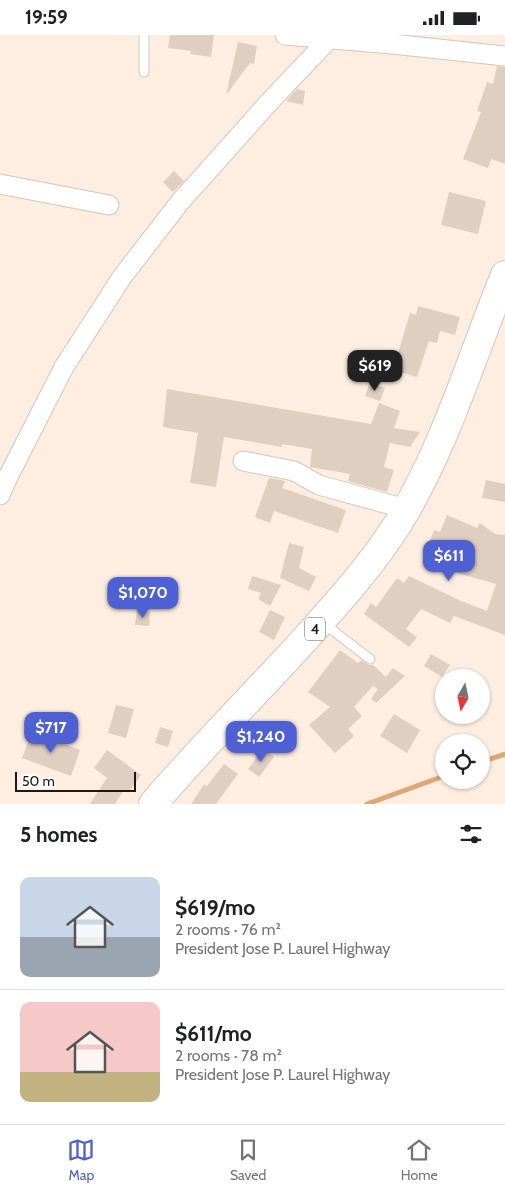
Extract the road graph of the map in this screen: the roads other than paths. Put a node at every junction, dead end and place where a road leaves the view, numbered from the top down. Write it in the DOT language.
graph roads {
  1 [pos="144,35"];
  2 [pos="285,35"];
  3 [pos="331,37"];
  4 [pos="505,56"];
  5 [pos="144,72"];
  6 [pos="0,184"];
  7 [pos="109,205"];
  8 [pos="505,275"];
  9 [pos="499,307"];
  10 [pos="243,461"];
  11 [pos="0,495"];
  12 [pos="406,509"];
  13 [pos="321,622"];
  14 [pos="370,659"];
  15 [pos="153,804"];
  1 -- 5 [label="lane"];
  2 -- 3 [label="street"];
  3 -- 4 [label="street"];
  3 -- 11 [label="street"];
  6 -- 7 [label="street"];
  8 -- 9 [label="highway, 4"];
  9 -- 12 [label="highway, 4"];
  10 -- 12 [label="street"];
  12 -- 13 [label="highway, 4"];
  13 -- 14 [label="lane"];
  13 -- 15 [label="highway, 4"];
}
